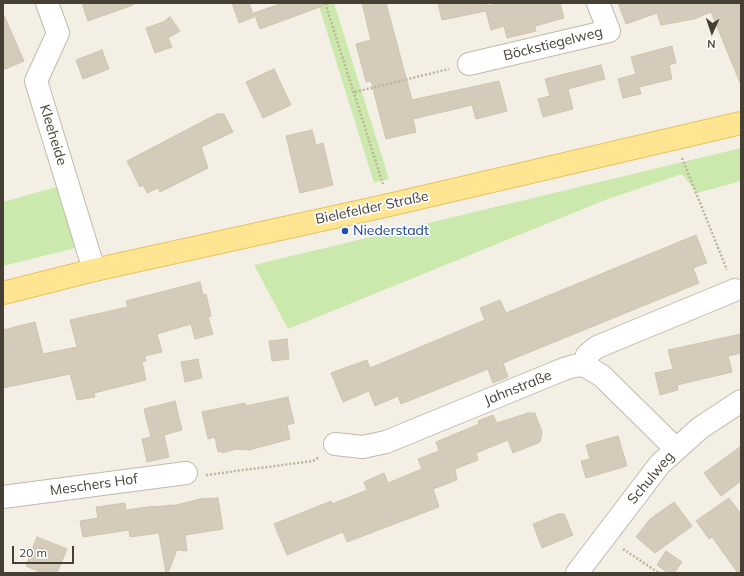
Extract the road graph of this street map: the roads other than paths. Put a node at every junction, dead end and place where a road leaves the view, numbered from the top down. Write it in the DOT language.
graph roads {
  1 [pos="47,3"];
  2 [pos="598,3"];
  3 [pos="468,64"];
  4 [pos="741,123"];
  5 [pos="94,270"];
  6 [pos="734,290"];
  7 [pos="3,293"];
  8 [pos="584,365"];
  9 [pos="741,401"];
  10 [pos="335,444"];
  11 [pos="676,449"];
  12 [pos="186,473"];
  13 [pos="3,497"];
  14 [pos="577,573"];
  1 -- 5 [label="street, Kleeheide"];
  2 -- 3 [label="street, Böckstiegelweg"];
  4 -- 5 [label="main road, Bielefelder Straße"];
  5 -- 7 [label="main road, Bielefelder Straße"];
  6 -- 8 [label="street"];
  8 -- 10 [label="street, Jahnstraße"];
  8 -- 11 [label="street"];
  9 -- 11 [label="street, Schulweg"];
  11 -- 14 [label="street, Schulweg"];
  12 -- 13 [label="street, Meschers Hof"];
}
